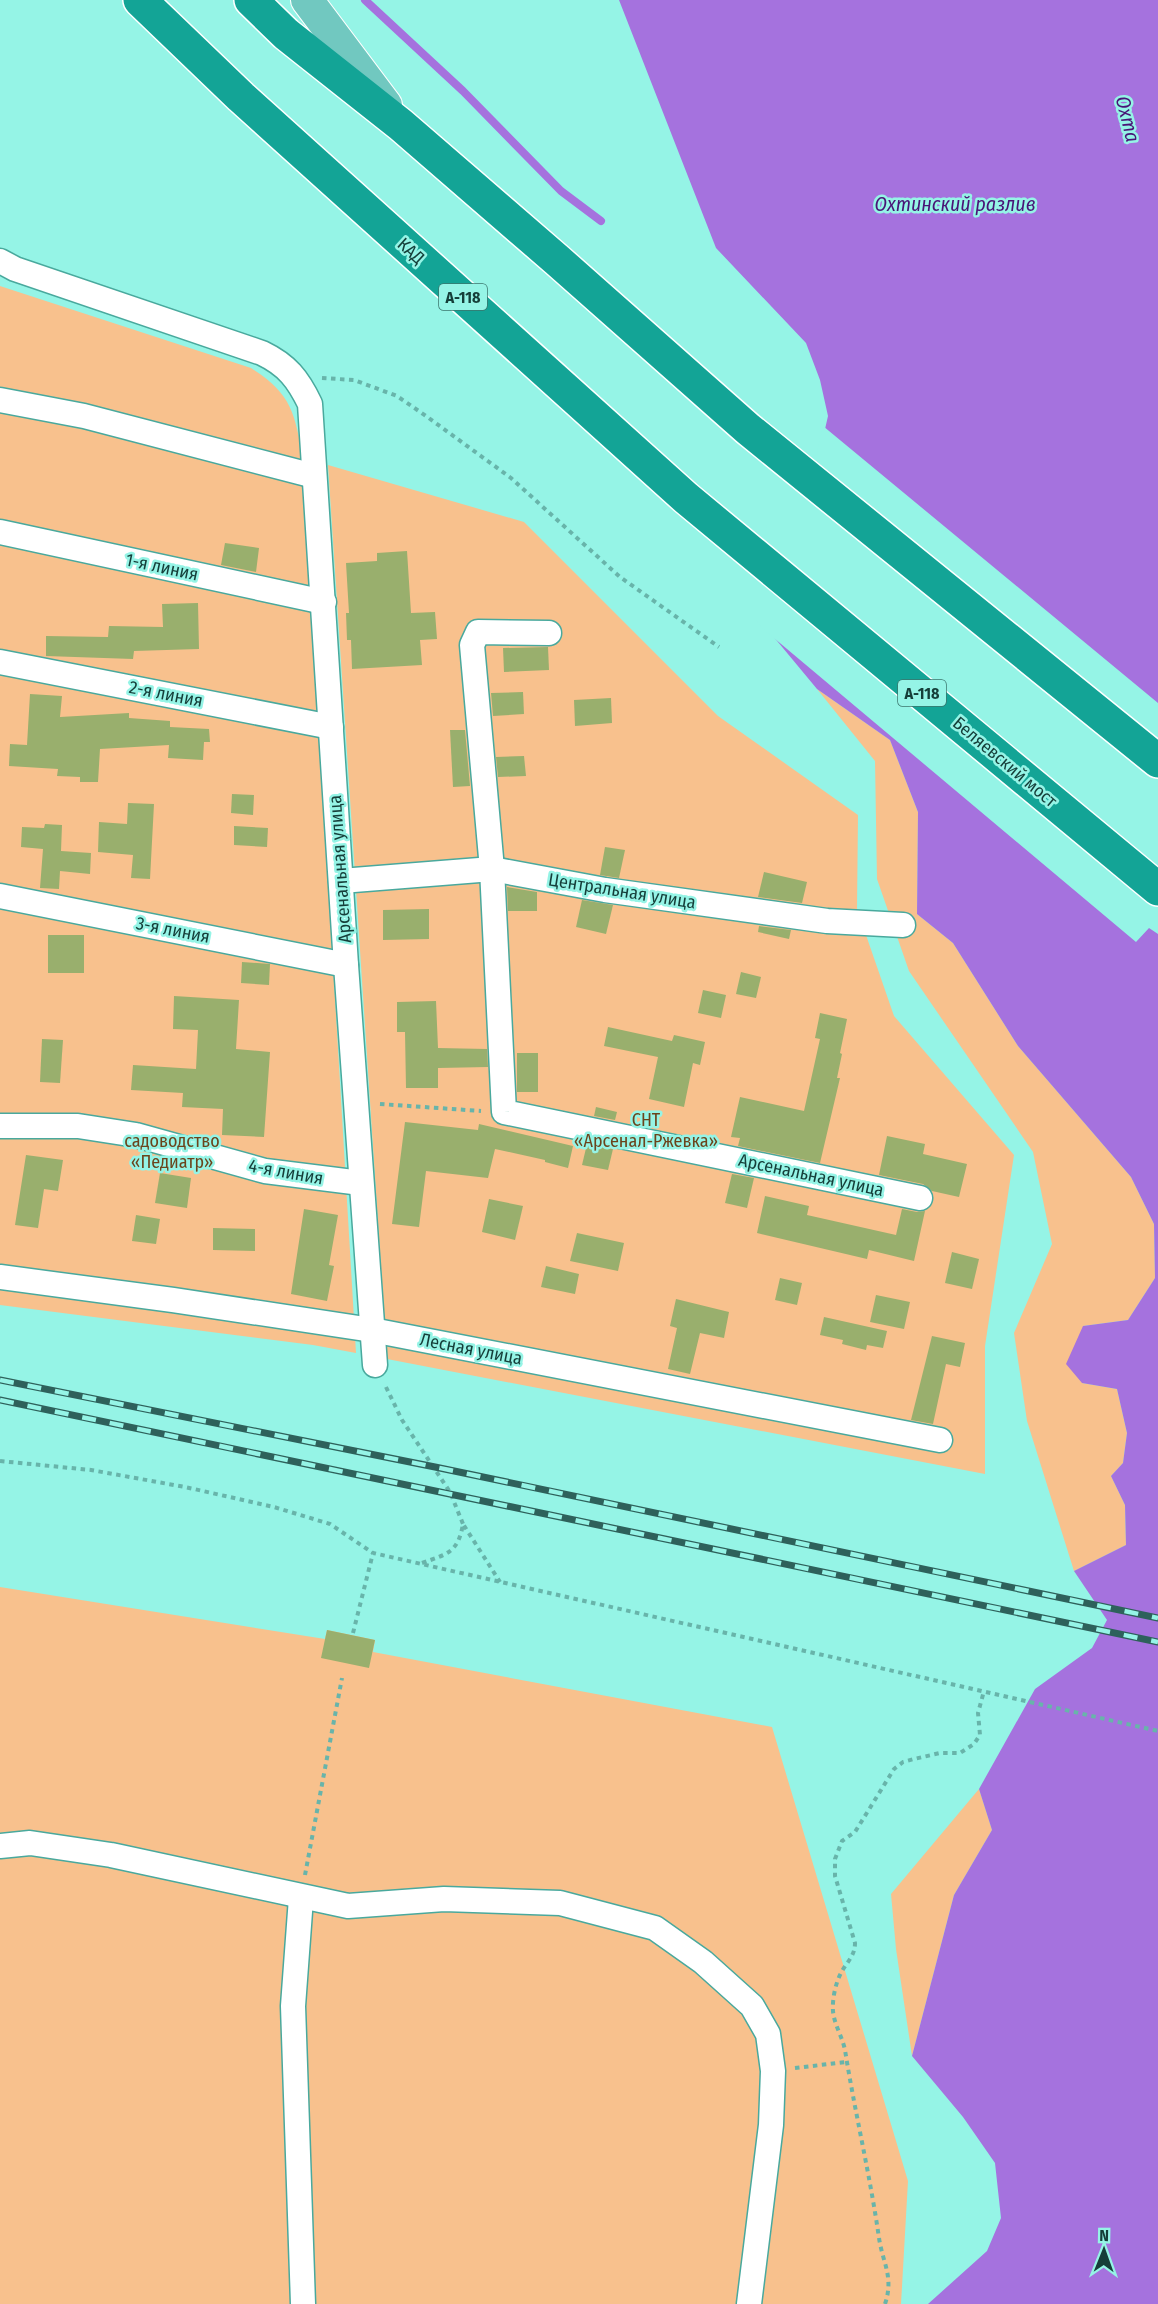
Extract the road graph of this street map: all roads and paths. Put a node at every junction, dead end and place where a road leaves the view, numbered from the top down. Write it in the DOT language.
graph roads {
  1 [pos="141,0"];
  2 [pos="251,0"];
  3 [pos="307,0"];
  4 [pos="400,125"];
  5 [pos="0,261"];
  6 [pos="294,376"];
  7 [pos="0,400"];
  8 [pos="314,476"];
  9 [pos="686,498"];
  10 [pos="0,532"];
  11 [pos="324,602"];
  12 [pos="549,633"];
  13 [pos="719,647"];
  14 [pos="0,662"];
  15 [pos="331,727"];
  16 [pos="1158,761"];
  17 [pos="492,869"];
  18 [pos="341,881"];
  19 [pos="1158,889"];
  20 [pos="0,896"];
  21 [pos="903,925"];
  22 [pos="346,965"];
  23 [pos="356,1102"];
  24 [pos="504,1112"];
  25 [pos="0,1126"];
  26 [pos="361,1183"];
  27 [pos="920,1198"];
  28 [pos="0,1277"];
  29 [pos="372,1330"];
  30 [pos="375,1365"];
  31 [pos="940,1440"];
  32 [pos="0,1461"];
  33 [pos="463,1524"];
  34 [pos="373,1553"];
  35 [pos="421,1564"];
  36 [pos="500,1582"];
  37 [pos="353,1633"];
  38 [pos="342,1678"];
  39 [pos="984,1691"];
  40 [pos="1158,1731"];
  41 [pos="0,1846"];
  42 [pos="301,1898"];
  43 [pos="846,2062"];
  44 [pos="773,2071"];
  45 [pos="303,2304"];
  46 [pos="749,2304"];
  47 [pos="885,2304"];
  1 -- 9 [label="highway, КАД / А-118"];
  2 -- 4 [label="highway"];
  3 -- 4 [label="main road"];
  4 -- 16 [label="highway"];
  5 -- 6 [label="street"];
  6 -- 8 [label="street, Арсенальная улица"];
  6 -- 13 [label="path"];
  7 -- 8 [label="street"];
  8 -- 11 [label="street, Арсенальная улица"];
  9 -- 19 [label="highway, Беляевский мост / А-118"];
  10 -- 11 [label="street, 1-я линия"];
  11 -- 15 [label="street, Арсенальная улица"];
  12 -- 17 [label="street"];
  14 -- 15 [label="street, 2-я линия"];
  15 -- 18 [label="street, Арсенальная улица"];
  17 -- 18 [label="street, Центральная улица"];
  17 -- 21 [label="street, Центральная улица"];
  17 -- 24 [label="street"];
  18 -- 22 [label="street, Арсенальная улица"];
  20 -- 22 [label="street, 3-я линия"];
  22 -- 23 [label="street, Арсенальная улица"];
  23 -- 24 [label="path"];
  23 -- 26 [label="street, Арсенальная улица"];
  24 -- 27 [label="street, Арсенальная улица"];
  25 -- 26 [label="street, 4-я линия"];
  26 -- 29 [label="street, Арсенальная улица"];
  28 -- 29 [label="street, Лесная улица"];
  29 -- 30 [label="street, Арсенальная улица"];
  29 -- 31 [label="street, Лесная улица"];
  30 -- 33 [label="path"];
  32 -- 34 [label="path"];
  33 -- 35 [label="path"];
  33 -- 36 [label="path"];
  34 -- 35 [label="path"];
  34 -- 37 [label="path"];
  35 -- 36 [label="path"];
  36 -- 39 [label="path"];
  38 -- 42 [label="path"];
  39 -- 40 [label="path"];
  39 -- 43 [label="path"];
  41 -- 42 [label="street"];
  42 -- 44 [label="street"];
  42 -- 45 [label="street"];
  43 -- 44 [label="path"];
  43 -- 47 [label="path"];
  44 -- 46 [label="street"];
}
